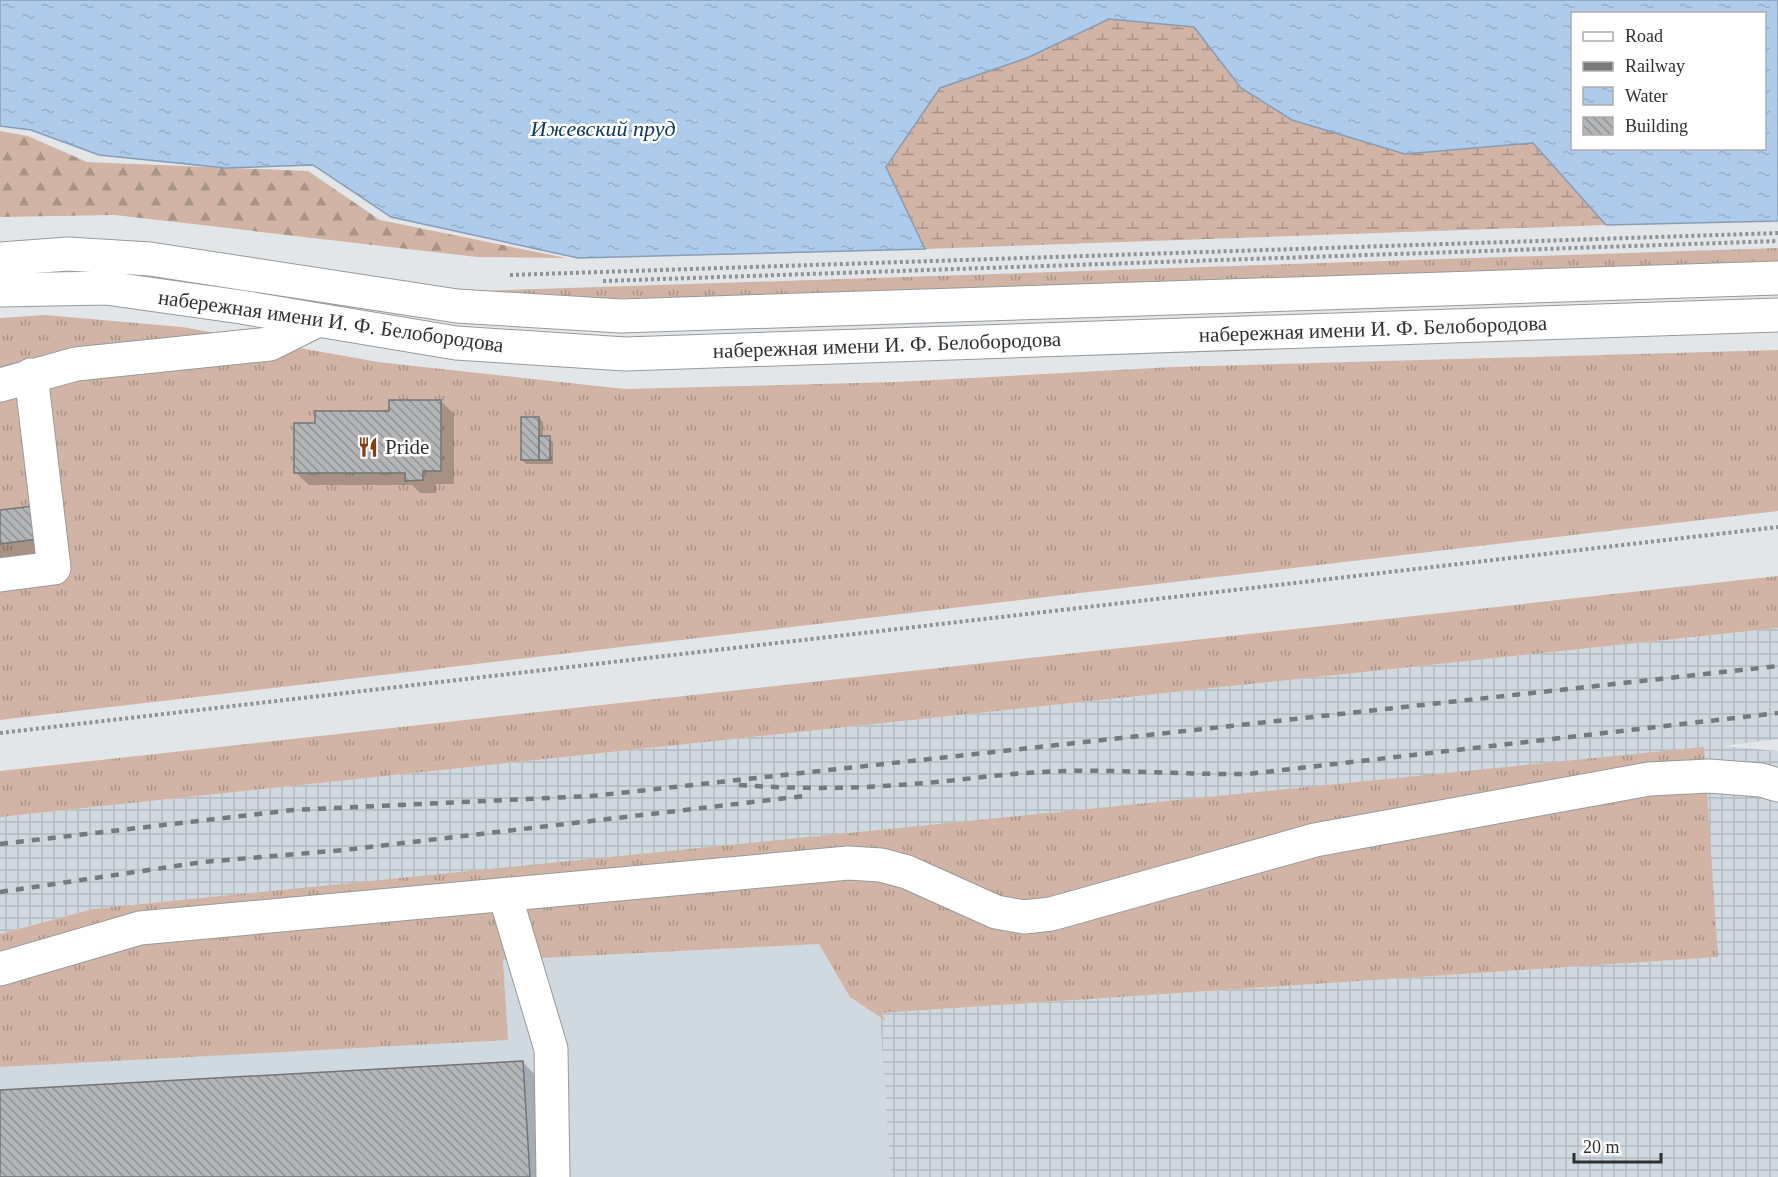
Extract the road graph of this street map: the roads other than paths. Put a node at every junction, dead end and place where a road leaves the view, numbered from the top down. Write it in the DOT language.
graph roads {
  1 [pos="0,259"];
  2 [pos="1778,278"];
  3 [pos="0,290"];
  4 [pos="1778,315"];
  5 [pos="316,321"];
  6 [pos="31,375"];
  7 [pos="0,385"];
  8 [pos="0,575"];
  9 [pos="1778,785"];
  10 [pos="505,895"];
  11 [pos="0,969"];
  12 [pos="553,1177"];
  1 -- 2 [label="main road, набережная имени И. Ф. Белобородова"];
  3 -- 5 [label="main road, набережная имени И. Ф. Белобородова"];
  4 -- 5 [label="main road, набережная имени И. Ф. Белобородова"];
  5 -- 6 [label="main road"];
  6 -- 7 [label="main road"];
  6 -- 8 [label="main road"];
  9 -- 10 [label="main road"];
  10 -- 11 [label="main road"];
  10 -- 12 [label="main road"];
}
